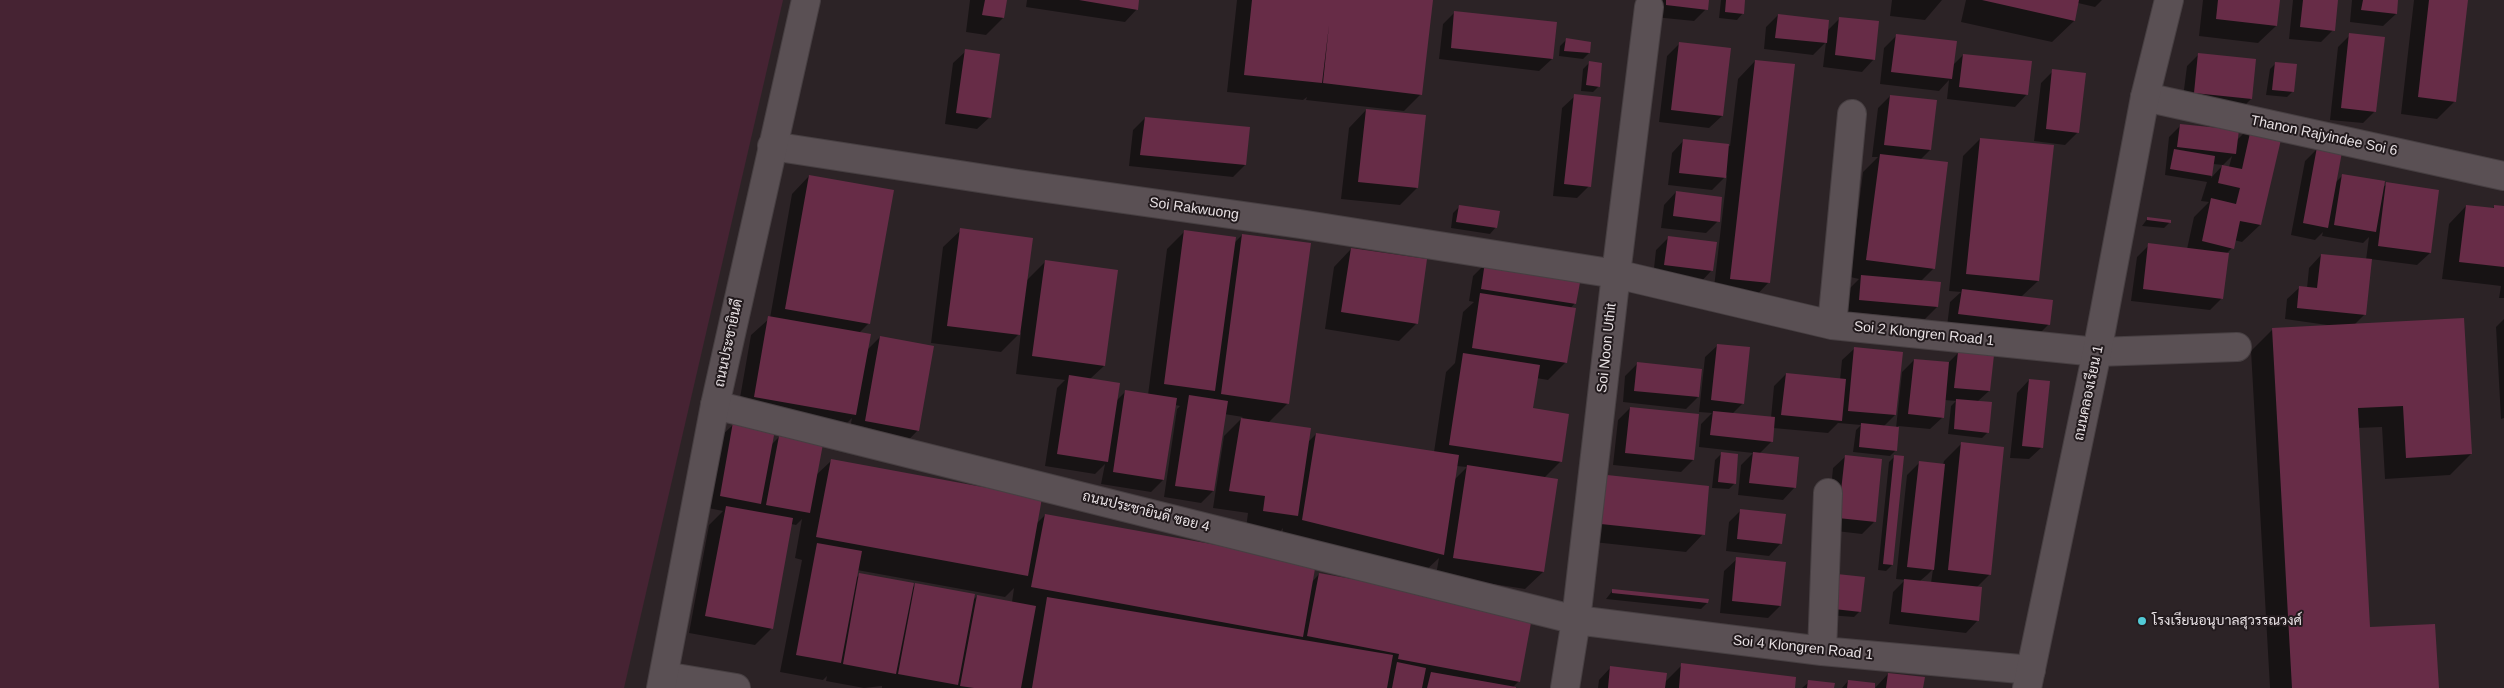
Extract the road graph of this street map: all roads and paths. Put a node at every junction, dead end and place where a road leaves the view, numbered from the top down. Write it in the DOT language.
graph roads {
  1 [pos="806,0"];
  2 [pos="2169,0"];
  3 [pos="1649,7"];
  4 [pos="2145,97"];
  5 [pos="1852,114"];
  6 [pos="772,146"];
  7 [pos="2504,176"];
  8 [pos="1616,274"];
  9 [pos="1832,325"];
  10 [pos="2237,347"];
  11 [pos="2097,352"];
  12 [pos="715,405"];
  13 [pos="1828,493"];
  14 [pos="1576,620"];
  15 [pos="1822,652"];
  16 [pos="2029,679"];
  17 [pos="662,682"];
  18 [pos="736,688"];
  19 [pos="1565,688"];
  1 -- 6 [label="street, ถนนประชายินดี"];
  2 -- 4 [label="street, ถนนคลองเรียน 1"];
  3 -- 8 [label="street, Soi Noon Uthit"];
  4 -- 7 [label="street, Thanon Rajyindee Soi 6"];
  4 -- 11 [label="street, ถนนคลองเรียน 1"];
  5 -- 9 [label="street"];
  6 -- 8 [label="street, Soi Rakwuong"];
  6 -- 12 [label="street, ถนนประชายินดี"];
  8 -- 9 [label="street, Soi 2 Klongren Road 1"];
  8 -- 14 [label="street, Soi Noon Uthit"];
  9 -- 11 [label="street, Soi 2 Klongren Road 1"];
  10 -- 11 [label="street, Soi 2 Klongren Road 1"];
  11 -- 16 [label="street, ถนนคลองเรียน 1"];
  12 -- 14 [label="street, ถนนประชายินดี ซอย 4"];
  12 -- 17 [label="street, ถนนประชายินดี"];
  13 -- 15 [label="street"];
  14 -- 15 [label="street, Soi 4 Klongren Road 1"];
  14 -- 19 [label="street, Soi Noon Uthit"];
  15 -- 16 [label="street, Soi 4 Klongren Road 1"];
  17 -- 18 [label="street"];
}
